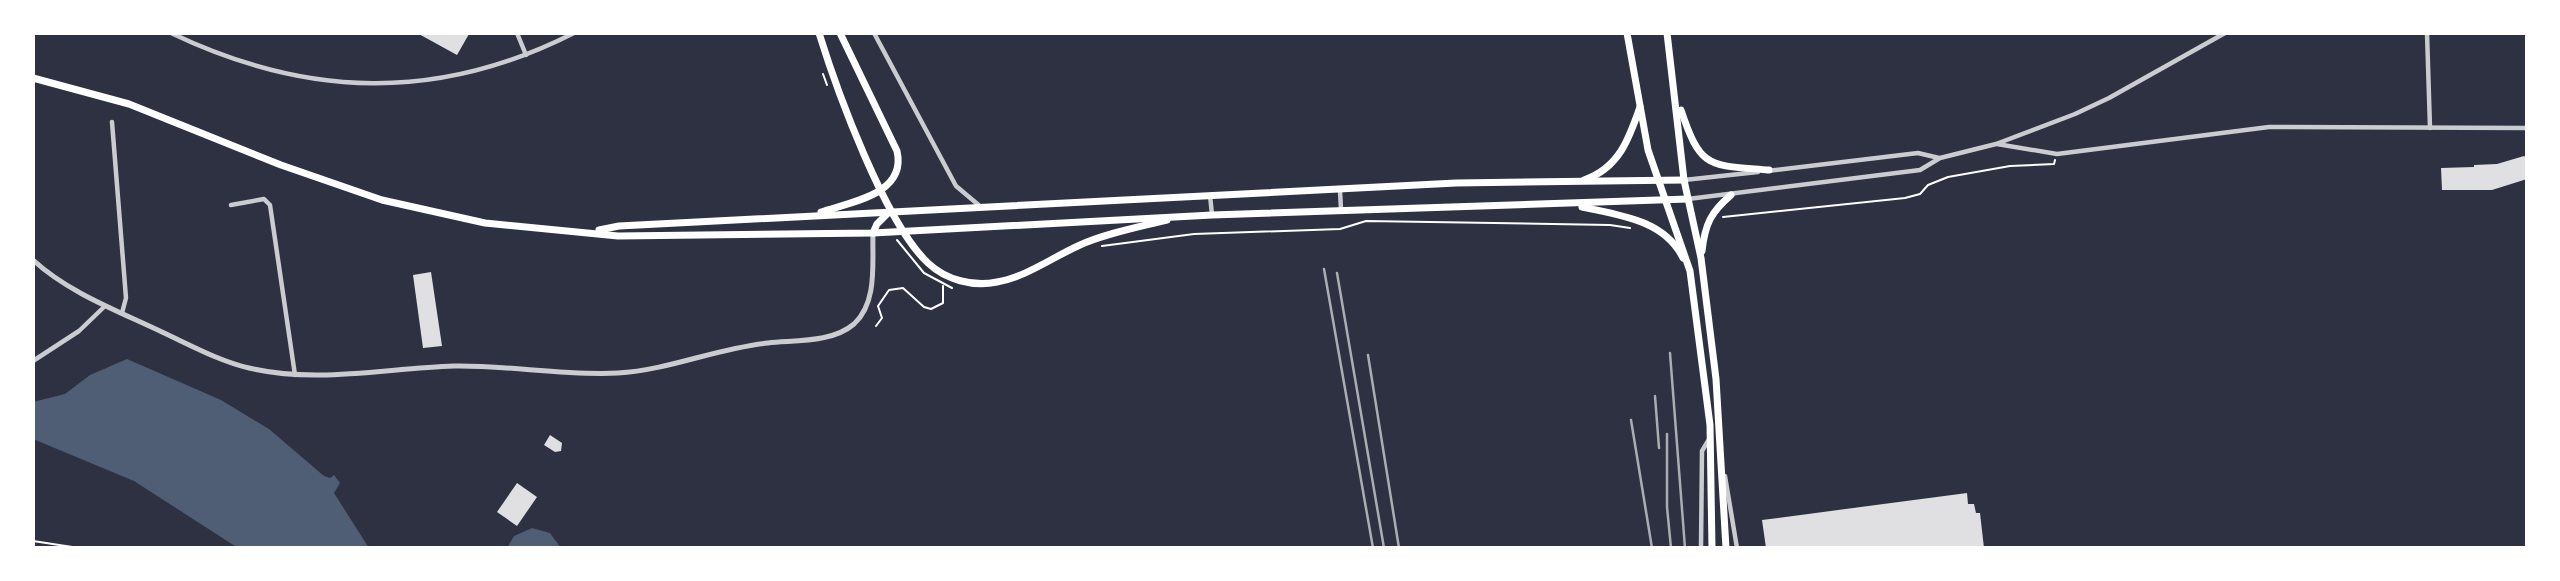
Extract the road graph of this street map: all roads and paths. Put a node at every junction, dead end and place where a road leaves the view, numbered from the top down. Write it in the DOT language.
graph roads {
  1 [pos="171,33"];
  2 [pos="517,33"];
  3 [pos="574,33"];
  4 [pos="819,33"];
  5 [pos="840,33"];
  6 [pos="874,33"];
  7 [pos="1628,33"];
  8 [pos="1667,33"];
  9 [pos="2225,33"];
  10 [pos="2427,33"];
  11 [pos="526,55"];
  12 [pos="33,78"];
  13 [pos="1675,95"];
  14 [pos="1640,106"];
  15 [pos="112,122"];
  16 [pos="2430,128"];
  17 [pos="2527,128"];
  18 [pos="1996,144"];
  19 [pos="1940,158"];
  20 [pos="2054,164"];
  21 [pos="1769,170"];
  22 [pos="1685,180"];
  23 [pos="1660,182"];
  24 [pos="1575,183"];
  25 [pos="1340,189"];
  26 [pos="1210,194"];
  27 [pos="1731,195"];
  28 [pos="1688,200"];
  29 [pos="1668,201"];
  30 [pos="231,205"];
  31 [pos="1572,205"];
  32 [pos="981,208"];
  33 [pos="1341,210"];
  34 [pos="890,211"];
  35 [pos="1212,215"];
  36 [pos="809,216"];
  37 [pos="1181,216"];
  38 [pos="1718,218"];
  39 [pos="1630,228"];
  40 [pos="592,232"];
  41 [pos="873,233"];
  42 [pos="1107,246"];
  43 [pos="1702,258"];
  44 [pos="33,260"];
  45 [pos="1690,271"];
  46 [pos="950,287"];
  47 [pos="105,306"];
  48 [pos="122,313"];
  49 [pos="876,326"];
  50 [pos="33,361"];
  51 [pos="295,375"];
  52 [pos="1711,437"];
  53 [pos="1723,470"];
  54 [pos="33,541"];
  55 [pos="79,548"];
  56 [pos="1701,548"];
  57 [pos="1712,548"];
  58 [pos="1726,548"];
  59 [pos="1737,548"];
  1 -- 11 [label="street"];
  2 -- 11 [label="street"];
  3 -- 11 [label="street"];
  4 -- 37 [label="main road"];
  5 -- 36 [label="main road"];
  6 -- 32 [label="street"];
  7 -- 14 [label="main road"];
  8 -- 13 [label="main road"];
  9 -- 18 [label="street"];
  10 -- 16 [label="street"];
  12 -- 40 [label="main road"];
  13 -- 21 [label="main road"];
  13 -- 22 [label="main road"];
  14 -- 23 [label="main road"];
  14 -- 24 [label="main road"];
  15 -- 48 [label="street"];
  16 -- 17 [label="street"];
  16 -- 18 [label="street"];
  18 -- 19 [label="street"];
  19 -- 21 [label="street"];
  19 -- 27 [label="street"];
  20 -- 38 [label="path"];
  21 -- 22 [label="street"];
  22 -- 23 [label="main road"];
  22 -- 28 [label="main road"];
  23 -- 24 [label="main road"];
  23 -- 29 [label="main road"];
  24 -- 25 [label="main road"];
  25 -- 26 [label="main road"];
  25 -- 33 [label="street"];
  26 -- 32 [label="main road"];
  26 -- 35 [label="street"];
  27 -- 28 [label="street"];
  27 -- 43 [label="main road"];
  28 -- 29 [label="main road"];
  28 -- 43 [label="main road"];
  29 -- 31 [label="main road"];
  29 -- 45 [label="main road"];
  30 -- 51 [label="street"];
  31 -- 33 [label="main road"];
  31 -- 45 [label="main road"];
  32 -- 34 [label="main road"];
  33 -- 35 [label="main road"];
  34 -- 36 [label="main road"];
  34 -- 41 [label="main road"];
  35 -- 37 [label="main road"];
  36 -- 40 [label="main road"];
  37 -- 41 [label="main road"];
  39 -- 42 [label="path"];
  40 -- 41 [label="main road"];
  41 -- 51 [label="street"];
  43 -- 53 [label="main road"];
  44 -- 47 [label="street"];
  45 -- 52 [label="main road"];
  46 -- 49 [label="path"];
  47 -- 48 [label="street"];
  47 -- 50 [label="street"];
  48 -- 51 [label="street"];
  52 -- 56 [label="street"];
  52 -- 57 [label="main road"];
  53 -- 58 [label="main road"];
  53 -- 59 [label="street"];
  54 -- 55 [label="path"];
}
